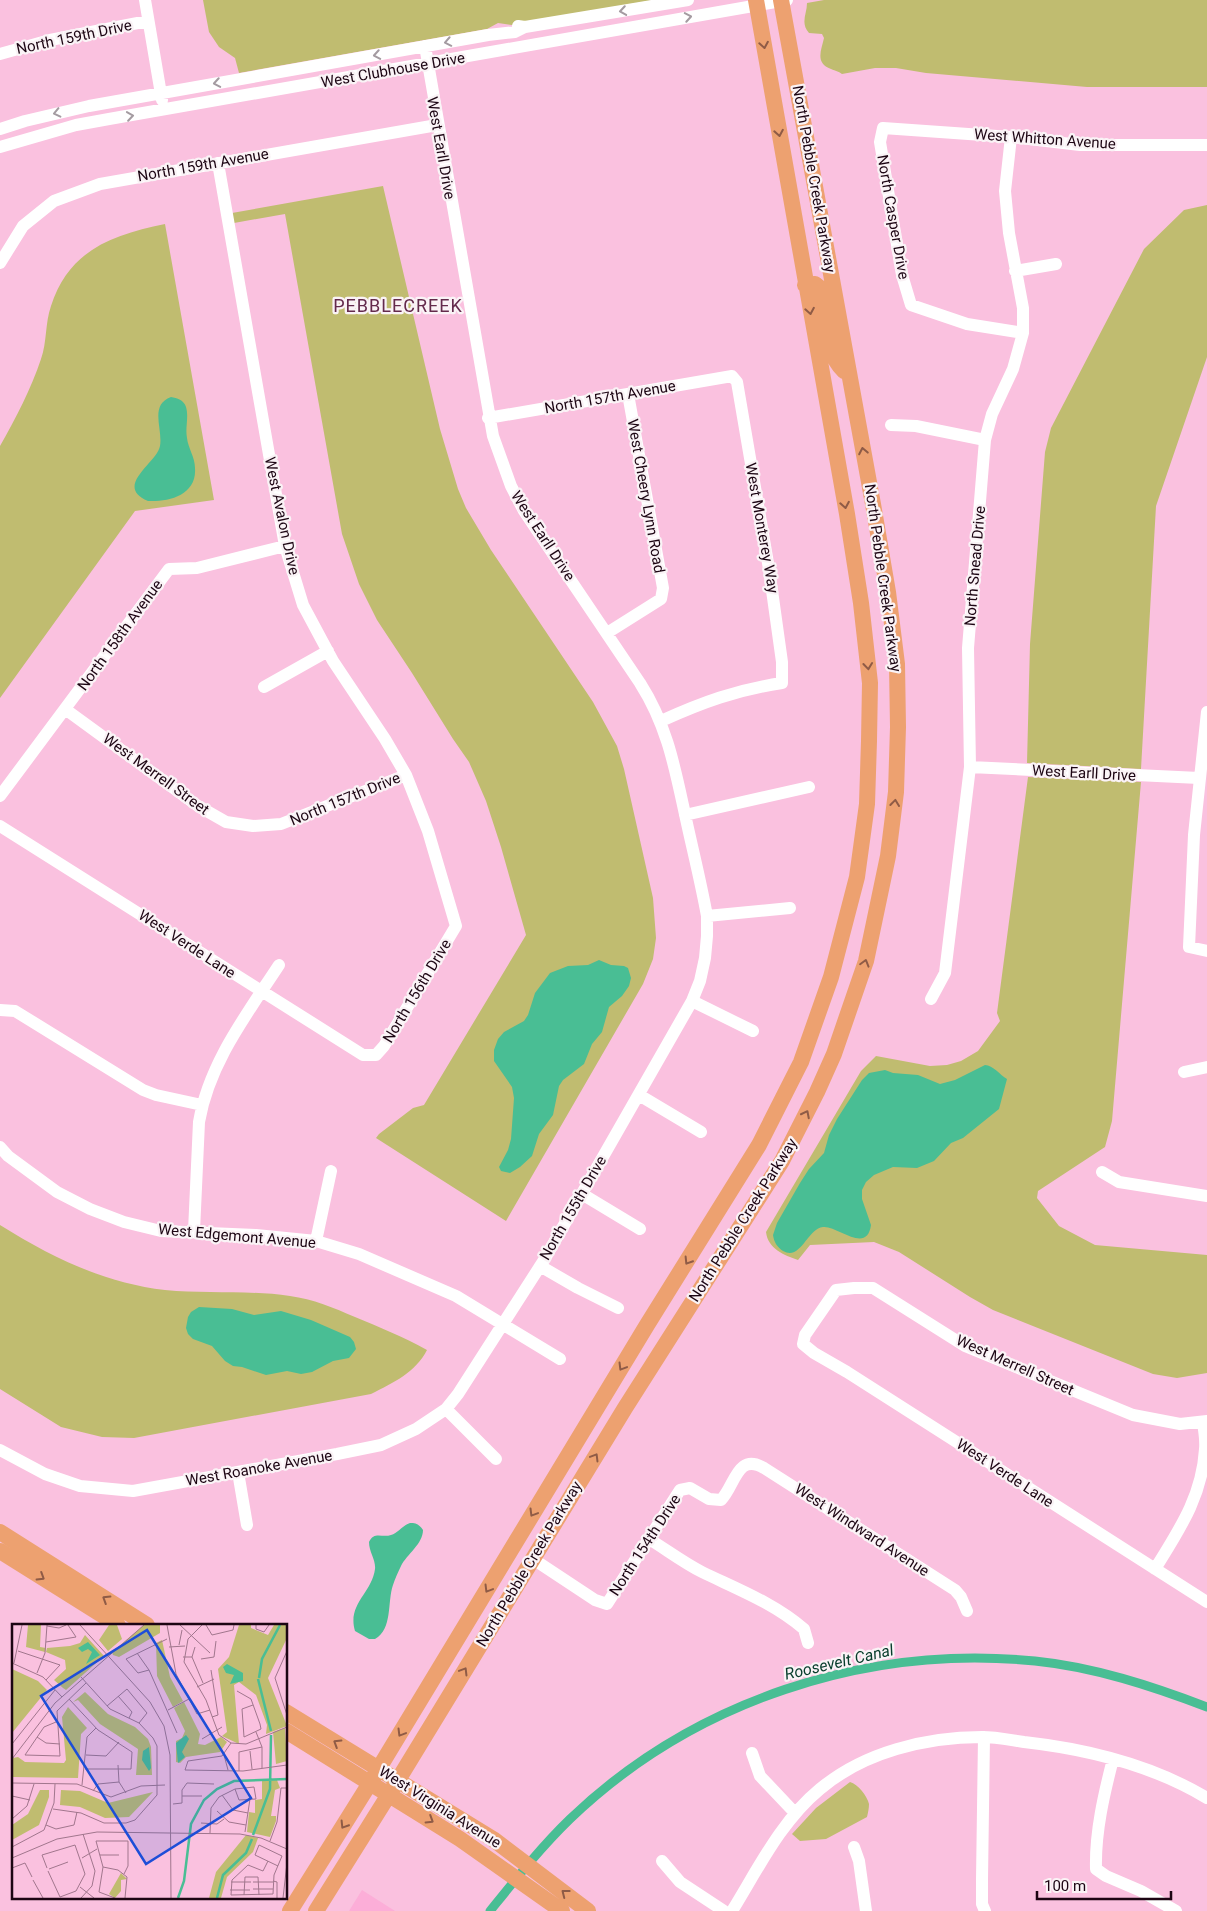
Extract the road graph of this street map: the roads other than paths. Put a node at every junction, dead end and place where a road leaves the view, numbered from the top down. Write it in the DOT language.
graph roads {
  1 [pos="145,0"];
  2 [pos="688,0"];
  3 [pos="783,0"];
  4 [pos="756,2"];
  5 [pos="584,17"];
  6 [pos="148,21"];
  7 [pos="587,35"];
  8 [pos="425,46"];
  9 [pos="0,54"];
  10 [pos="428,63"];
  11 [pos="160,93"];
  12 [pos="163,110"];
  13 [pos="437,124"];
  14 [pos="883,128"];
  15 [pos="0,129"];
  16 [pos="1011,137"];
  17 [pos="1207,145"];
  18 [pos="0,147"];
  19 [pos="218,162"];
  20 [pos="0,264"];
  21 [pos="1056,264"];
  22 [pos="1015,271"];
  23 [pos="805,285"];
  24 [pos="1023,333"];
  25 [pos="732,376"];
  26 [pos="849,376"];
  27 [pos="628,394"];
  28 [pos="488,418"];
  29 [pos="891,425"];
  30 [pos="985,440"];
  31 [pos="285,546"];
  32 [pos="607,633"];
  33 [pos="328,651"];
  34 [pos="264,687"];
  35 [pos="66,709"];
  36 [pos="1207,712"];
  37 [pos="661,721"];
  38 [pos="1207,721"];
  39 [pos="970,767"];
  40 [pos="406,775"];
  41 [pos="1199,778"];
  42 [pos="809,787"];
  43 [pos="0,796"];
  44 [pos="685,815"];
  45 [pos="0,826"];
  46 [pos="253,826"];
  47 [pos="1194,836"];
  48 [pos="1207,836"];
  49 [pos="790,908"];
  50 [pos="707,916"];
  51 [pos="456,926"];
  52 [pos="1207,952"];
  53 [pos="279,965"];
  54 [pos="262,992"];
  55 [pos="931,999"];
  56 [pos="692,1001"];
  57 [pos="0,1010"];
  58 [pos="753,1031"];
  59 [pos="376,1055"];
  60 [pos="1207,1067"];
  61 [pos="1184,1072"];
  62 [pos="638,1095"];
  63 [pos="202,1105"];
  64 [pos="701,1132"];
  65 [pos="0,1147"];
  66 [pos="331,1171"];
  67 [pos="1102,1172"];
  68 [pos="582,1194"];
  69 [pos="1207,1196"];
  70 [pos="640,1229"];
  71 [pos="194,1231"];
  72 [pos="316,1241"];
  73 [pos="540,1266"];
  74 [pos="836,1290"];
  75 [pos="618,1308"];
  76 [pos="503,1324"];
  77 [pos="647,1326"];
  78 [pos="668,1339"];
  79 [pos="560,1359"];
  80 [pos="446,1409"];
  81 [pos="1205,1421"];
  82 [pos="0,1450"];
  83 [pos="496,1460"];
  84 [pos="238,1472"];
  85 [pos="684,1488"];
  86 [pos="247,1525"];
  87 [pos="0,1532"];
  88 [pos="649,1540"];
  89 [pos="513,1547"];
  90 [pos="0,1551"];
  91 [pos="533,1559"];
  92 [pos="1155,1569"];
  93 [pos="1207,1602"];
  94 [pos="967,1611"];
  95 [pos="116,1624"];
  96 [pos="145,1624"];
  97 [pos="808,1643"];
  98 [pos="288,1713"];
  99 [pos="288,1731"];
  100 [pos="984,1737"];
  101 [pos="752,1753"];
  102 [pos="1113,1759"];
  103 [pos="379,1769"];
  104 [pos="398,1780"];
  105 [pos="370,1783"];
  106 [pos="389,1795"];
  107 [pos="1207,1798"];
  108 [pos="795,1813"];
  109 [pos="854,1847"];
  110 [pos="662,1861"];
  111 [pos="290,1911"];
  112 [pos="316,1911"];
  113 [pos="562,1911"];
  114 [pos="588,1911"];
  115 [pos="724,1911"];
  116 [pos="732,1911"];
  117 [pos="866,1911"];
  118 [pos="985,1911"];
  119 [pos="1176,1911"];
  1 -- 6 [label="street"];
  2 -- 5 [label="street, West Clubhouse Drive, one-way"];
  3 -- 4 [label="street, West Clubhouse Drive"];
  3 -- 26 [label="main road, North Pebble Creek Parkway"];
  7 -- 4 [label="street, West Clubhouse Drive, one-way"];
  4 -- 23 [label="main road, North Pebble Creek Parkway, one-way"];
  5 -- 7 [label="street"];
  5 -- 8 [label="street, West Clubhouse Drive, one-way"];
  6 -- 9 [label="street, North 159th Drive"];
  6 -- 11 [label="street"];
  7 -- 10 [label="street, West Clubhouse Drive"];
  8 -- 10 [label="street, West Earll Drive"];
  8 -- 11 [label="street, West Clubhouse Drive, one-way"];
  10 -- 12 [label="street, West Clubhouse Drive"];
  10 -- 13 [label="street, West Earll Drive"];
  11 -- 12 [label="street"];
  11 -- 15 [label="street, West Clubhouse Drive, one-way"];
  18 -- 12 [label="street, West Clubhouse Drive, one-way"];
  13 -- 19 [label="street, North 159th Avenue"];
  13 -- 28 [label="street, West Earll Drive"];
  14 -- 16 [label="street, West Whitton Avenue"];
  14 -- 24 [label="street, North Casper Drive"];
  16 -- 17 [label="street, West Whitton Avenue"];
  16 -- 22 [label="street, North Snead Drive"];
  19 -- 20 [label="street, North 159th Avenue"];
  19 -- 31 [label="street, West Avalon Drive"];
  21 -- 22 [label="street"];
  22 -- 24 [label="street, North Snead Drive"];
  23 -- 26 [label="main road"];
  23 -- 77 [label="main road, North Pebble Creek Parkway, one-way"];
  24 -- 30 [label="street, North Snead Drive"];
  25 -- 27 [label="street, North 157th Avenue"];
  25 -- 37 [label="street, West Monterey Way"];
  78 -- 26 [label="main road, North Pebble Creek Parkway, one-way"];
  27 -- 28 [label="street, North 157th Avenue"];
  27 -- 32 [label="street, West Cheery Lynn Road"];
  28 -- 32 [label="street, West Earll Drive"];
  29 -- 30 [label="street"];
  30 -- 39 [label="street, North Snead Drive"];
  31 -- 33 [label="street, West Avalon Drive"];
  31 -- 35 [label="street, North 158th Avenue"];
  32 -- 37 [label="street, West Earll Drive"];
  33 -- 34 [label="street"];
  33 -- 40 [label="street, West Avalon Drive"];
  35 -- 43 [label="street, North 158th Avenue"];
  35 -- 46 [label="street, West Merrell Street"];
  36 -- 38 [label="street"];
  37 -- 44 [label="street, West Earll Drive"];
  38 -- 41 [label="street"];
  39 -- 41 [label="street, West Earll Drive"];
  39 -- 55 [label="street, North Snead Drive"];
  40 -- 46 [label="street, North 157th Drive"];
  40 -- 51 [label="street, West Avalon Drive"];
  41 -- 47 [label="street"];
  42 -- 44 [label="street"];
  44 -- 50 [label="street, West Earll Drive"];
  45 -- 54 [label="street, West Verde Lane"];
  47 -- 48 [label="street"];
  47 -- 52 [label="street"];
  49 -- 50 [label="street"];
  50 -- 56 [label="street, West Earll Drive"];
  51 -- 59 [label="street, North 156th Drive"];
  53 -- 54 [label="street"];
  54 -- 59 [label="street, West Verde Lane"];
  54 -- 63 [label="street"];
  56 -- 58 [label="street"];
  56 -- 62 [label="street, North 155th Drive"];
  57 -- 63 [label="street"];
  60 -- 61 [label="street"];
  62 -- 64 [label="street"];
  62 -- 68 [label="street, North 155th Drive"];
  63 -- 71 [label="street"];
  65 -- 71 [label="street, West Edgemont Avenue"];
  66 -- 72 [label="street"];
  67 -- 69 [label="street"];
  68 -- 70 [label="street"];
  68 -- 73 [label="street, North 155th Drive"];
  71 -- 72 [label="street, West Edgemont Avenue"];
  72 -- 76 [label="street, West Edgemont Avenue"];
  73 -- 75 [label="street"];
  73 -- 76 [label="street, North 155th Drive"];
  74 -- 81 [label="street, West Merrell Street"];
  74 -- 92 [label="street, West Verde Lane"];
  76 -- 79 [label="street, West Edgemont Avenue"];
  76 -- 80 [label="street, North 155th Drive"];
  77 -- 78 [label="main road"];
  77 -- 89 [label="main road, North Pebble Creek Parkway, one-way"];
  91 -- 78 [label="main road, North Pebble Creek Parkway, one-way"];
  80 -- 83 [label="street"];
  80 -- 84 [label="street, West Roanoke Avenue"];
  81 -- 92 [label="street"];
  82 -- 84 [label="street, West Roanoke Avenue"];
  84 -- 86 [label="street"];
  85 -- 88 [label="street, North 154th Drive"];
  85 -- 94 [label="street, West Windward Avenue"];
  96 -- 87 [label="main road, one-way"];
  88 -- 91 [label="street, North 154th Drive"];
  88 -- 97 [label="street"];
  89 -- 91 [label="main road"];
  89 -- 103 [label="main road, North Pebble Creek Parkway, one-way"];
  90 -- 95 [label="main road, one-way"];
  104 -- 91 [label="main road, North Pebble Creek Parkway, one-way"];
  92 -- 93 [label="street, West Verde Lane"];
  103 -- 98 [label="main road, West Virginia Avenue, one-way"];
  99 -- 105 [label="main road, West Virginia Avenue"];
  100 -- 102 [label="street"];
  100 -- 108 [label="street"];
  100 -- 118 [label="street"];
  101 -- 108 [label="street"];
  102 -- 107 [label="street"];
  102 -- 119 [label="street"];
  103 -- 104 [label="main road, West Virginia Avenue"];
  103 -- 105 [label="main road, North Pebble Creek Parkway"];
  104 -- 106 [label="main road, North Pebble Creek Parkway"];
  114 -- 104 [label="main road, West Virginia Avenue, one-way"];
  105 -- 106 [label="main road, West Virginia Avenue"];
  105 -- 111 [label="main road, North Pebble Creek Parkway, one-way"];
  106 -- 112 [label="main road, North Pebble Creek Parkway"];
  106 -- 113 [label="main road, West Virginia Avenue, one-way"];
  108 -- 116 [label="street"];
  109 -- 117 [label="street"];
  110 -- 115 [label="street"];
}
